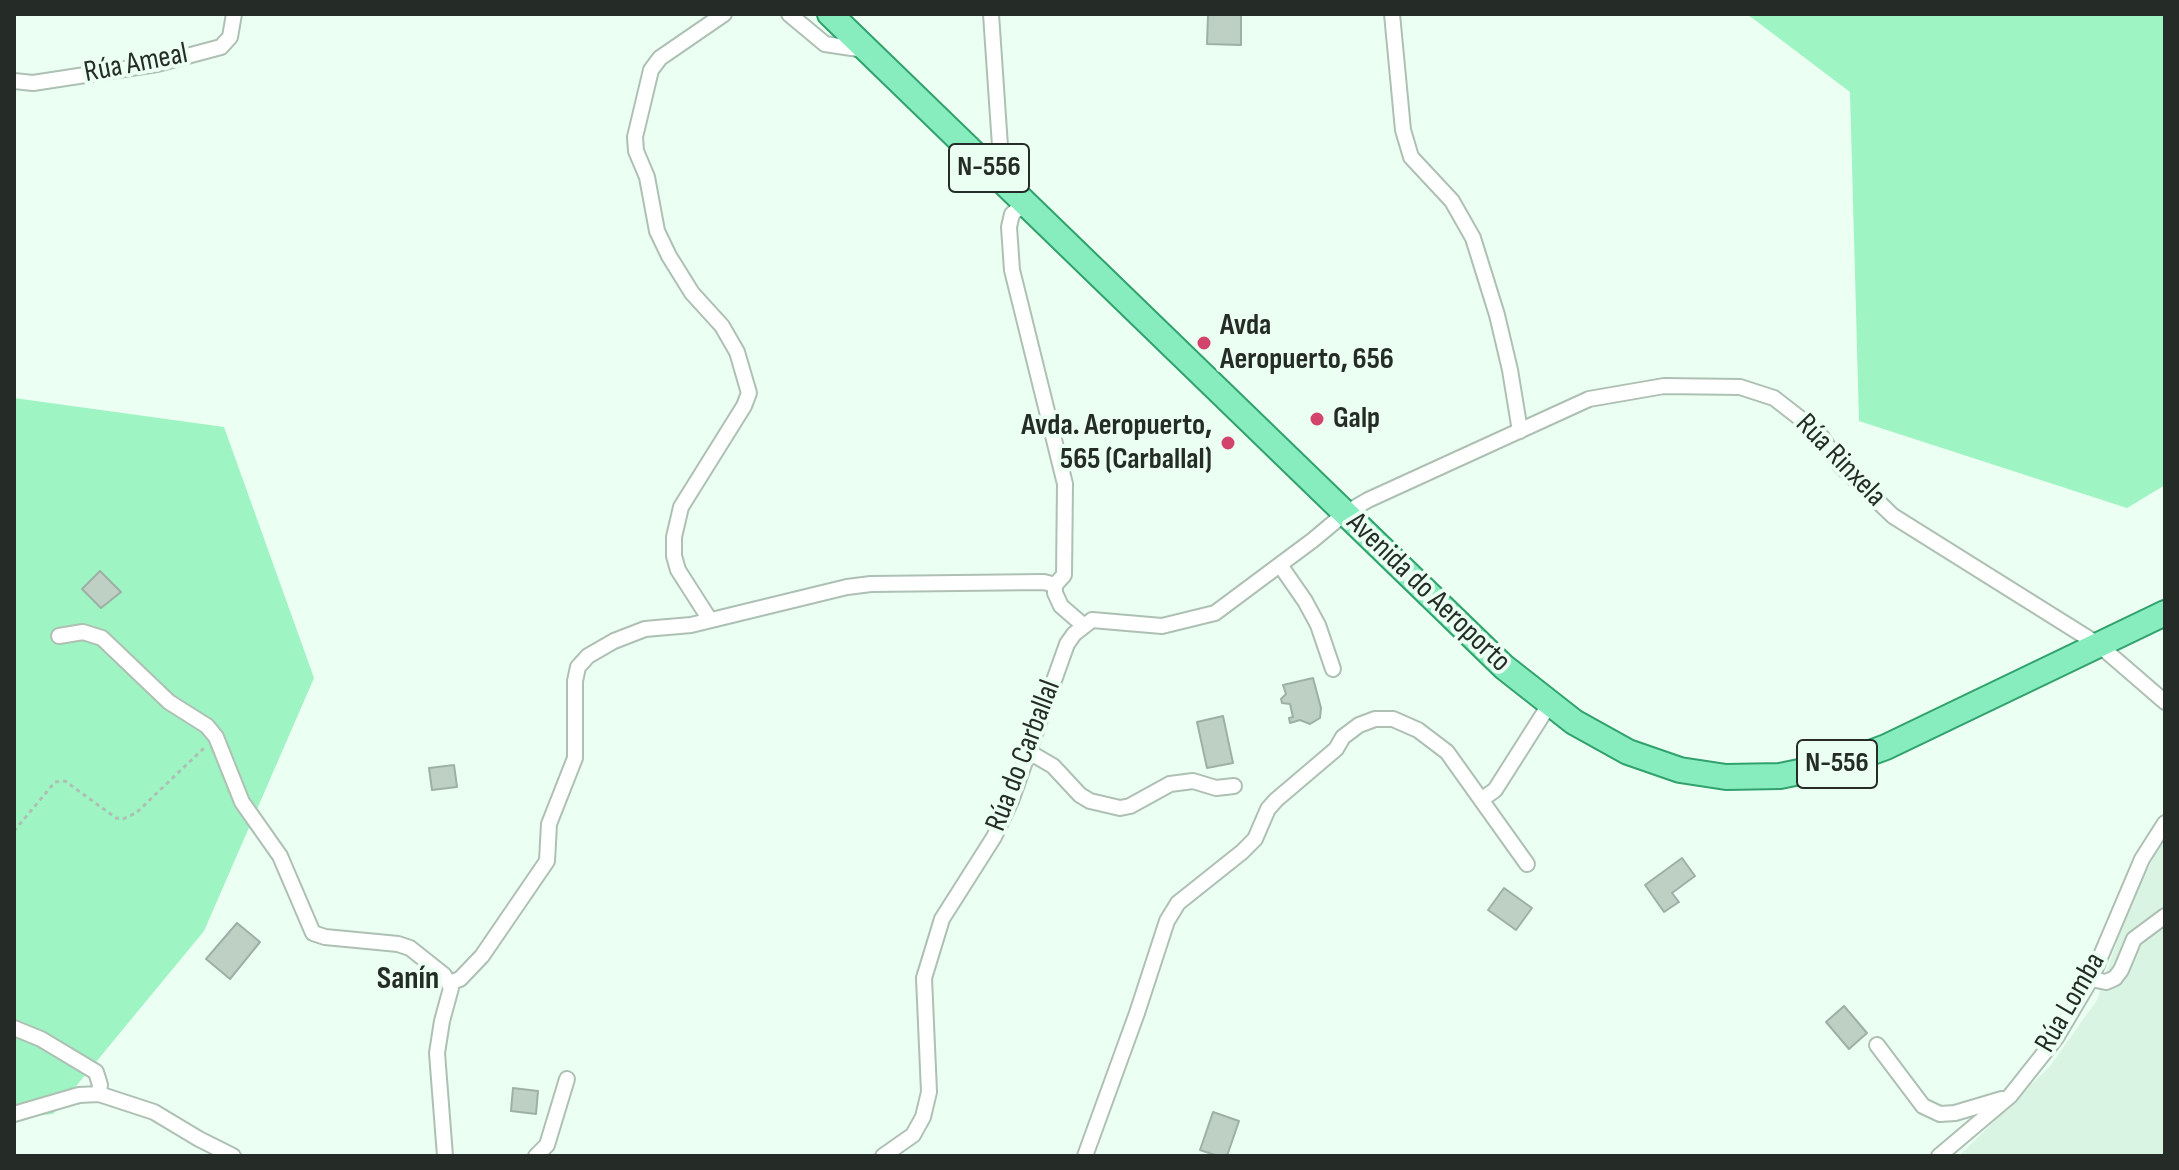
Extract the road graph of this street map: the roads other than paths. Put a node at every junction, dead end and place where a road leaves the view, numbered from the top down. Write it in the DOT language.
graph roads {
  1 [pos="234,14"];
  2 [pos="724,14"];
  3 [pos="789,14"];
  4 [pos="830,14"];
  5 [pos="991,14"];
  6 [pos="1392,14"];
  7 [pos="868,51"];
  8 [pos="14,81"];
  9 [pos="984,163"];
  10 [pos="1025,203"];
  11 [pos="1520,431"];
  12 [pos="1344,514"];
  13 [pos="1280,565"];
  14 [pos="1055,585"];
  15 [pos="2165,613"];
  16 [pos="710,620"];
  17 [pos="1083,625"];
  18 [pos="59,636"];
  19 [pos="2099,645"];
  20 [pos="1333,669"];
  21 [pos="2165,702"];
  22 [pos="1549,705"];
  23 [pos="1029,752"];
  24 [pos="1234,786"];
  25 [pos="1481,800"];
  26 [pos="2165,823"];
  27 [pos="1527,864"];
  28 [pos="2165,916"];
  29 [pos="2091,979"];
  30 [pos="449,983"];
  31 [pos="14,1028"];
  32 [pos="1877,1045"];
  33 [pos="567,1079"];
  34 [pos="99,1094"];
  35 [pos="2010,1096"];
  36 [pos="14,1114"];
  37 [pos="233,1156"];
  38 [pos="445,1156"];
  39 [pos="536,1156"];
  40 [pos="885,1156"];
  41 [pos="1085,1156"];
  42 [pos="1939,1156"];
  1 -- 8 [label="street, Rúa Ameal"];
  2 -- 16 [label="street"];
  3 -- 7 [label="street"];
  4 -- 7 [label="main road, Avenida do Aeroporto / N-556"];
  5 -- 9 [label="street"];
  6 -- 11 [label="street"];
  7 -- 9 [label="main road, Avenida do Aeroporto / N-556"];
  9 -- 10 [label="main road, Avenida do Aeroporto / N-556"];
  10 -- 12 [label="main road, Avenida do Aeroporto / N-556"];
  10 -- 14 [label="street"];
  11 -- 12 [label="street, Rúa Rinxela"];
  11 -- 19 [label="street, Rúa Rinxela"];
  12 -- 13 [label="street"];
  12 -- 22 [label="main road, Avenida do Aeroporto / N-556"];
  13 -- 17 [label="street"];
  13 -- 20 [label="street"];
  14 -- 16 [label="street"];
  14 -- 17 [label="street"];
  15 -- 19 [label="main road, Avenida do Aeroporto / N-556"];
  16 -- 30 [label="street"];
  17 -- 23 [label="street, Rúa do Carballal"];
  18 -- 30 [label="street"];
  19 -- 21 [label="street, Rúa Rinxela"];
  19 -- 22 [label="main road, Avenida do Aeroporto / N-556"];
  22 -- 25 [label="street"];
  23 -- 24 [label="street"];
  23 -- 40 [label="street, Rúa do Carballal"];
  25 -- 27 [label="street"];
  25 -- 41 [label="street"];
  26 -- 29 [label="street, Rúa Lomba"];
  28 -- 29 [label="street"];
  29 -- 35 [label="street, Rúa Lomba"];
  30 -- 38 [label="street"];
  31 -- 34 [label="street"];
  32 -- 35 [label="street"];
  33 -- 39 [label="street"];
  34 -- 36 [label="street"];
  34 -- 37 [label="street"];
  35 -- 42 [label="street, Rúa Lomba"];
}
